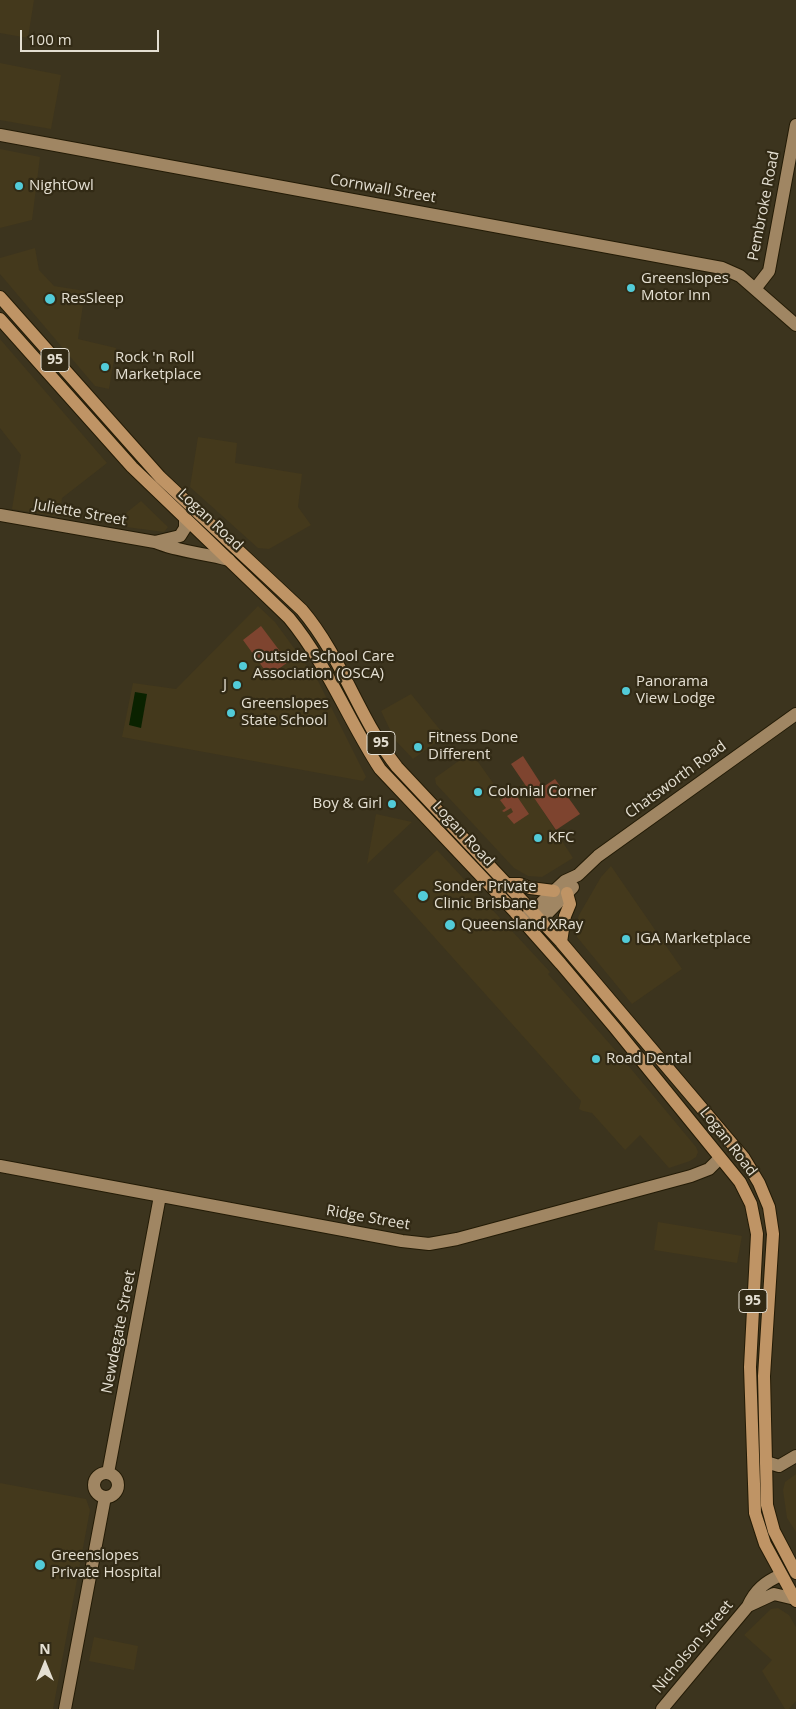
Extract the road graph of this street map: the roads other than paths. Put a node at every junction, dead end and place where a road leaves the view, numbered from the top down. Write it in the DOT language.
graph roads {
  1 [pos="796,125"];
  2 [pos="0,135"];
  3 [pos="755,289"];
  4 [pos="0,297"];
  5 [pos="0,319"];
  6 [pos="796,325"];
  7 [pos="0,515"];
  8 [pos="185,519"];
  9 [pos="155,542"];
  10 [pos="229,560"];
  11 [pos="796,714"];
  12 [pos="578,875"];
  13 [pos="508,884"];
  14 [pos="554,891"];
  15 [pos="567,893"];
  16 [pos="537,915"];
  17 [pos="527,925"];
  18 [pos="561,942"];
  19 [pos="728,1140"];
  20 [pos="720,1158"];
  21 [pos="0,1166"];
  22 [pos="160,1196"];
  23 [pos="753,1308"];
  24 [pos="768,1309"];
  25 [pos="752,1455"];
  26 [pos="796,1456"];
  27 [pos="766,1462"];
  28 [pos="795,1571"];
  29 [pos="781,1575"];
  30 [pos="795,1600"];
  31 [pos="748,1606"];
  32 [pos="65,1709"];
  33 [pos="662,1709"];
  1 -- 3 [label="street, Pembroke Road"];
  2 -- 3 [label="street, Cornwall Street"];
  3 -- 6 [label="street, Cornwall Street"];
  4 -- 13 [label="main road, Logan Road / 95"];
  5 -- 8 [label="main road, Logan Road / 95"];
  7 -- 9 [label="street, Juliette Street"];
  8 -- 9 [label="street, Juliette Street"];
  8 -- 10 [label="main road, Logan Road / 95"];
  9 -- 10 [label="street, Juliette Street"];
  10 -- 17 [label="main road, Logan Road / 95"];
  11 -- 12 [label="street, Chatsworth Road"];
  12 -- 14 [label="street, Chatsworth Road"];
  12 -- 15 [label="street, Chatsworth Road"];
  13 -- 14 [label="main road"];
  13 -- 16 [label="main road, Logan Road / 95"];
  14 -- 16 [label="street, Chatsworth Road"];
  15 -- 16 [label="street, Chatsworth Road"];
  15 -- 18 [label="main road"];
  16 -- 17 [label="street, Chatsworth Road"];
  16 -- 18 [label="main road, Logan Road / 95"];
  17 -- 20 [label="main road, Logan Road / 95"];
  18 -- 19 [label="main road, Logan Road / 95"];
  19 -- 20 [label="main road"];
  19 -- 24 [label="main road, Logan Road / 95"];
  20 -- 22 [label="street, Ridge Street"];
  20 -- 23 [label="main road, Logan Road / 95"];
  21 -- 22 [label="street, Ridge Street"];
  22 -- 32 [label="street, Newdegate Street"];
  23 -- 24 [label="main road"];
  23 -- 25 [label="main road, Logan Road / 95"];
  24 -- 27 [label="main road, Logan Road / 95"];
  25 -- 27 [label="main road"];
  25 -- 29 [label="main road, Logan Road / 95"];
  26 -- 27 [label="street"];
  27 -- 28 [label="main road, Logan Road / 95"];
  28 -- 29 [label="main road, Nicholson Street"];
  29 -- 30 [label="main road, Logan Road / 95"];
  29 -- 31 [label="street, Nicholson Street"];
  30 -- 31 [label="street, Nicholson Street"];
  31 -- 33 [label="street, Nicholson Street"];
}
